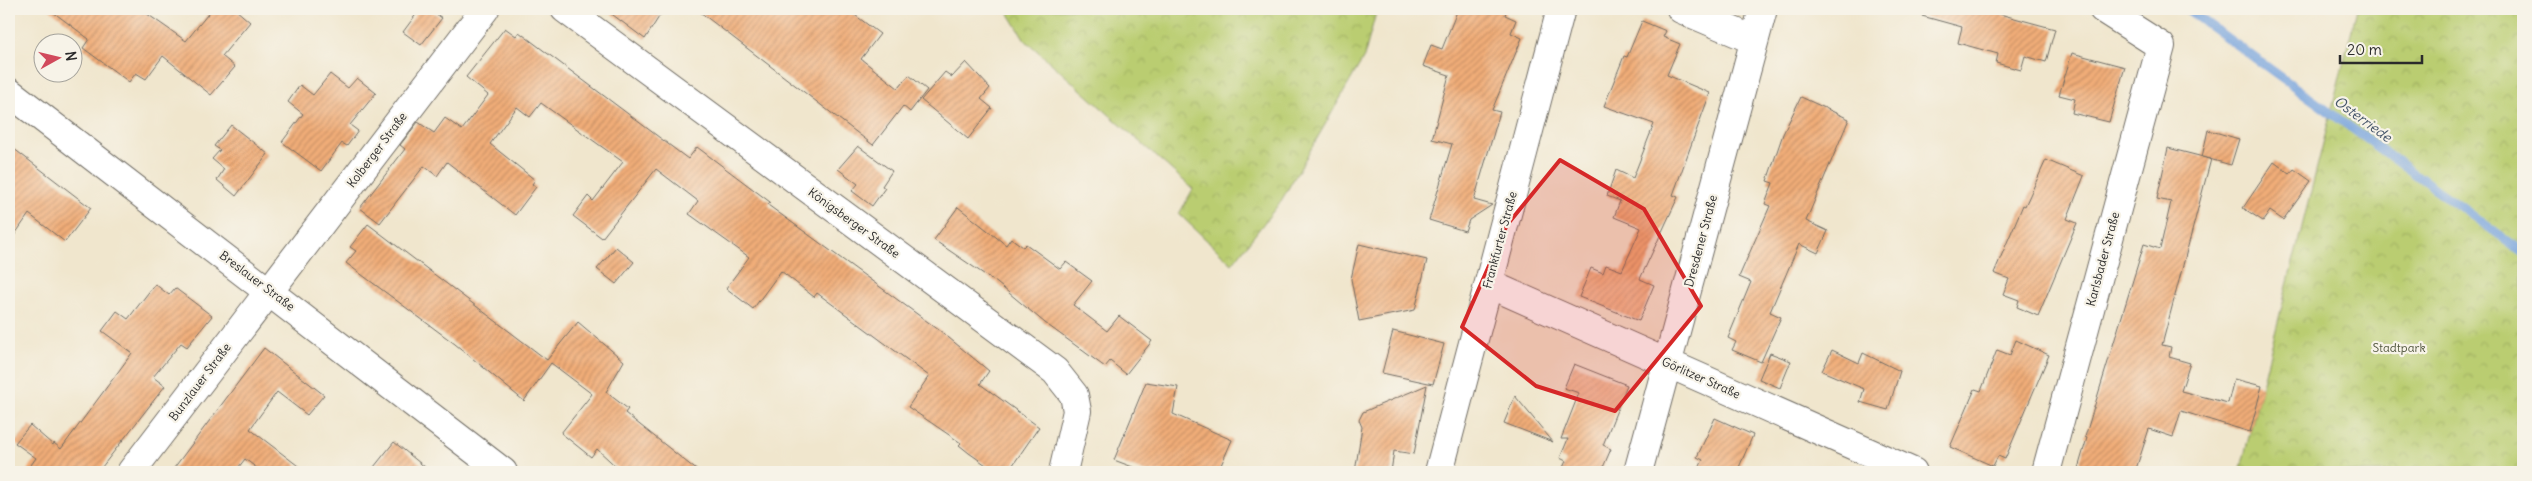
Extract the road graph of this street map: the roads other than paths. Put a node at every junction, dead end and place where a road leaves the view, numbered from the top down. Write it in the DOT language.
graph roads {
  1 [pos="485,9"];
  2 [pos="565,9"];
  3 [pos="1561,9"];
  4 [pos="1681,9"];
  5 [pos="1762,9"];
  6 [pos="2103,9"];
  7 [pos="1754,40"];
  8 [pos="9,92"];
  9 [pos="1489,284"];
  10 [pos="269,291"];
  11 [pos="1668,364"];
  12 [pos="131,472"];
  13 [pos="504,472"];
  14 [pos="1063,472"];
  15 [pos="1439,472"];
  16 [pos="1638,472"];
  17 [pos="1913,472"];
  18 [pos="2046,472"];
  1 -- 10 [label="street, Kolberger Straße"];
  2 -- 14 [label="street, Königsberger Straße"];
  3 -- 9 [label="street, Frankfurter Straße"];
  4 -- 7 [label="street"];
  5 -- 7 [label="street, Dresdener Straße"];
  6 -- 18 [label="street, Karlsbader Straße"];
  7 -- 11 [label="street, Dresdener Straße"];
  8 -- 10 [label="street, Breslauer Straße"];
  9 -- 11 [label="street, Görlitzer Straße"];
  9 -- 15 [label="street, Frankfurter Straße"];
  10 -- 12 [label="street, Bunzlauer Straße"];
  10 -- 13 [label="street, Breslauer Straße"];
  11 -- 16 [label="street, Dresdener Straße"];
  11 -- 17 [label="street, Görlitzer Straße"];
}
